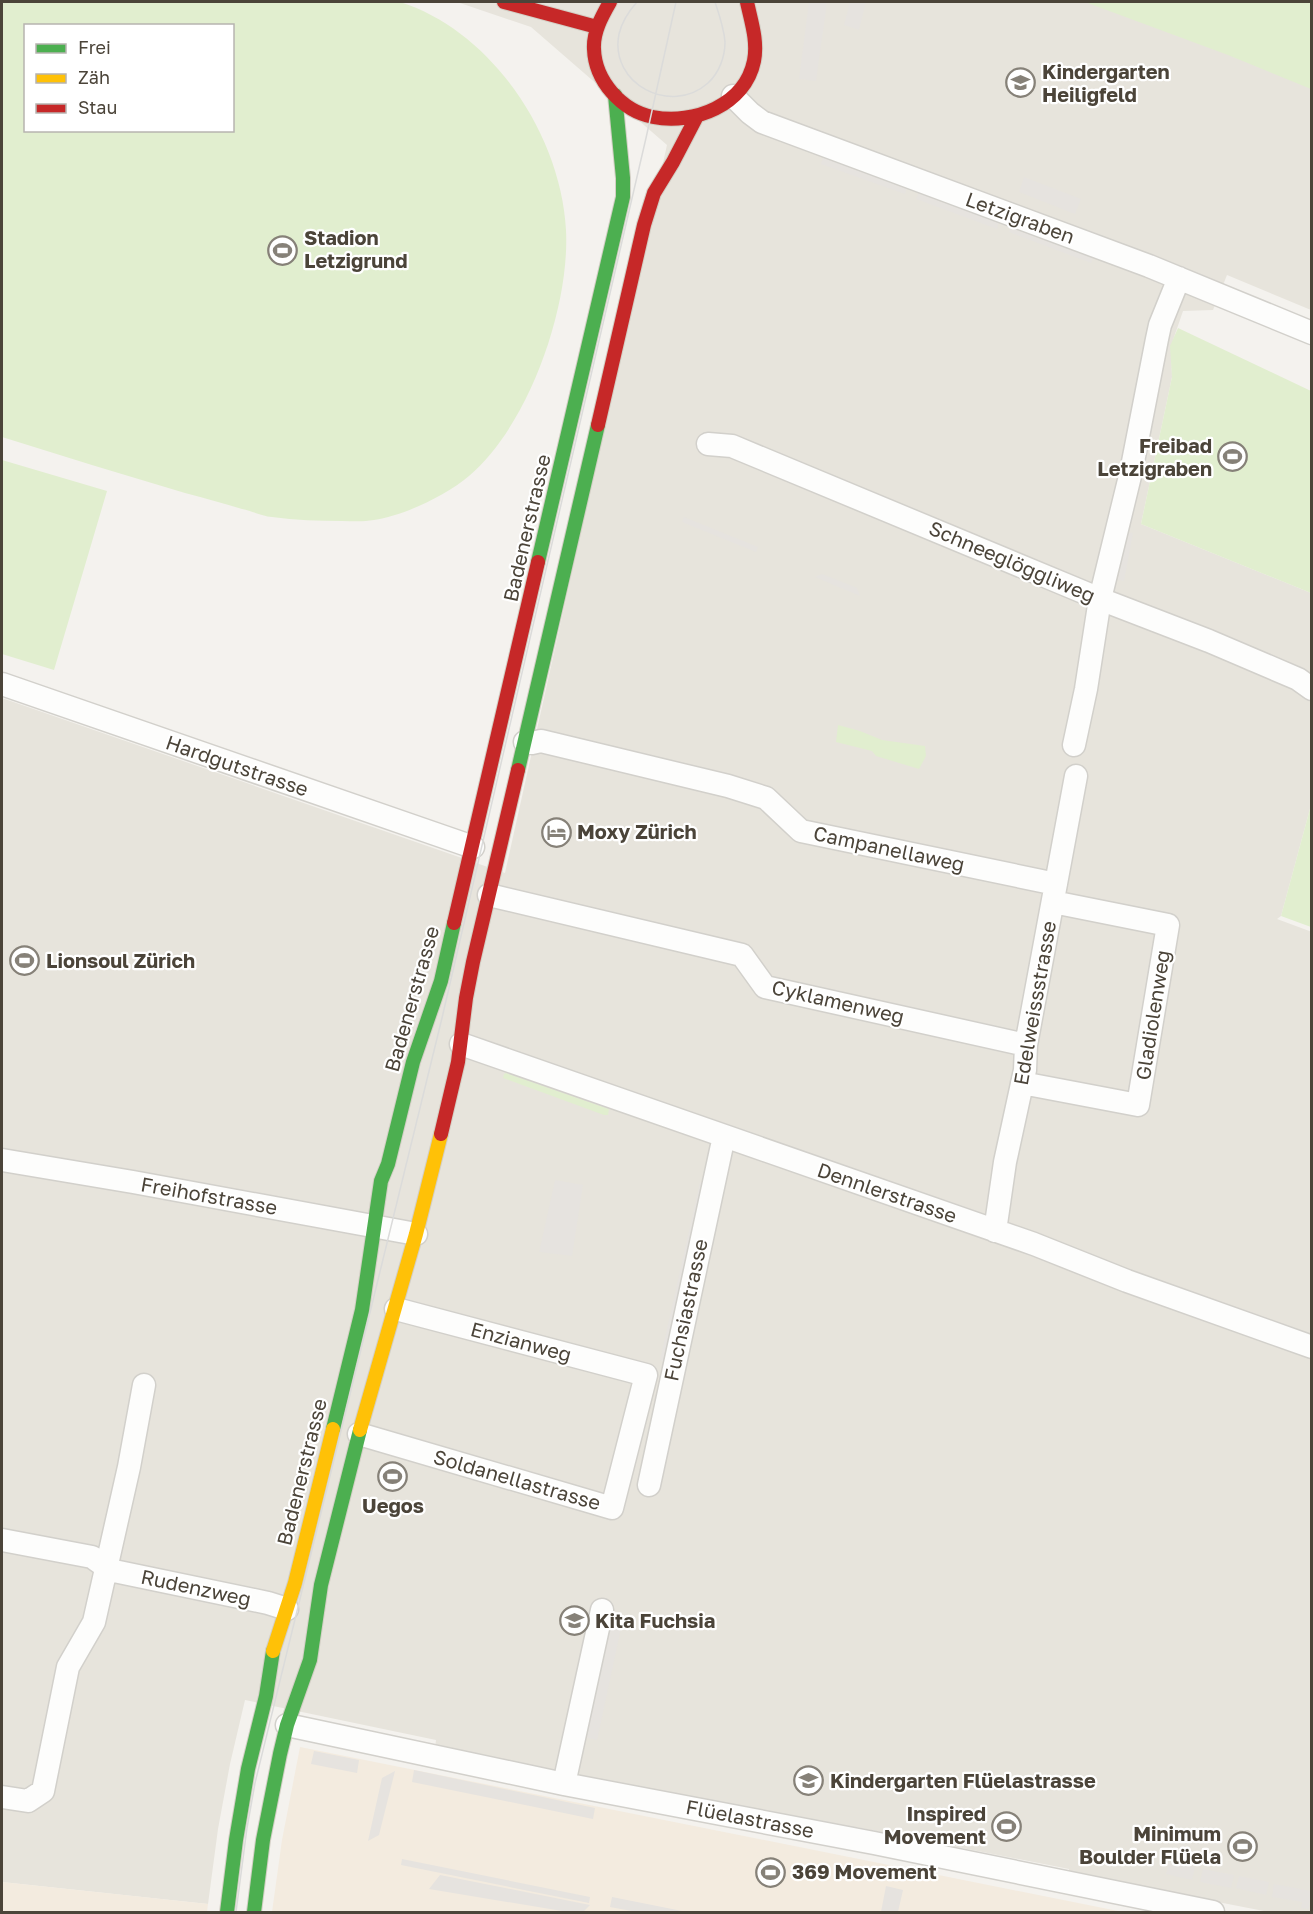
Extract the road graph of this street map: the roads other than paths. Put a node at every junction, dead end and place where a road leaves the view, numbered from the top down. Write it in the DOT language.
graph roads {
  1 [pos="504,2"];
  2 [pos="610,2"];
  3 [pos="747,2"];
  4 [pos="597,27"];
  5 [pos="615,95"];
  6 [pos="733,96"];
  7 [pos="697,116"];
  8 [pos="1179,278"];
  9 [pos="1311,333"];
  10 [pos="708,444"];
  11 [pos="1100,599"];
  12 [pos="2,684"];
  13 [pos="1311,689"];
  14 [pos="525,742"];
  15 [pos="1074,745"];
  16 [pos="1076,776"];
  17 [pos="473,847"];
  18 [pos="1054,893"];
  19 [pos="489,895"];
  20 [pos="460,1044"];
  21 [pos="1026,1044"];
  22 [pos="1022,1083"];
  23 [pos="724,1136"];
  24 [pos="2,1163"];
  25 [pos="374,1226"];
  26 [pos="995,1231"];
  27 [pos="416,1234"];
  28 [pos="396,1309"];
  29 [pos="1311,1347"];
  30 [pos="646,1375"];
  31 [pos="144,1385"];
  32 [pos="359,1434"];
  33 [pos="649,1485"];
  34 [pos="2,1540"];
  35 [pos="106,1567"];
  36 [pos="287,1609"];
  37 [pos="602,1610"];
  38 [pos="287,1725"];
  39 [pos="564,1784"];
  40 [pos="2,1797"];
  41 [pos="227,1912"];
  42 [pos="254,1912"];
  43 [pos="1213,1912"];
  1 -- 4 [label="street"];
  2 -- 4 [label="street, Badenerstrasse"];
  3 -- 6 [label="street, Badenerstrasse"];
  4 -- 5 [label="street, Badenerstrasse"];
  5 -- 7 [label="street, Badenerstrasse"];
  5 -- 17 [label="street, Badenerstrasse"];
  6 -- 7 [label="street, Badenerstrasse"];
  6 -- 8 [label="street, Letzigraben"];
  7 -- 14 [label="street"];
  8 -- 9 [label="street, Letzigraben"];
  8 -- 11 [label="street"];
  10 -- 11 [label="street, Schneeglöggliweg"];
  11 -- 13 [label="street, Schneeglöggliweg"];
  11 -- 15 [label="street"];
  12 -- 17 [label="street, Hardgutstrasse"];
  14 -- 18 [label="street, Campanellaweg"];
  14 -- 19 [label="street"];
  16 -- 18 [label="street, Edelweissstrasse"];
  17 -- 25 [label="street, Badenerstrasse"];
  18 -- 21 [label="street, Edelweissstrasse"];
  18 -- 22 [label="street, Gladiolenweg"];
  19 -- 20 [label="street"];
  19 -- 21 [label="street, Cyklamenweg"];
  20 -- 23 [label="street, Dennlerstrasse"];
  20 -- 27 [label="street"];
  21 -- 22 [label="street, Edelweissstrasse"];
  22 -- 26 [label="street, Edelweissstrasse"];
  23 -- 26 [label="street, Dennlerstrasse"];
  23 -- 33 [label="street, Fuchsiastrasse"];
  24 -- 25 [label="street, Freihofstrasse"];
  25 -- 27 [label="street, Freihofstrasse"];
  25 -- 36 [label="street, Badenerstrasse"];
  26 -- 29 [label="street, Dennlerstrasse"];
  27 -- 28 [label="street"];
  28 -- 30 [label="street, Enzianweg"];
  28 -- 32 [label="street"];
  30 -- 32 [label="street, Soldanellastrasse"];
  31 -- 35 [label="street"];
  32 -- 38 [label="street"];
  34 -- 35 [label="street, Rudenzweg"];
  35 -- 36 [label="street, Rudenzweg"];
  35 -- 40 [label="street"];
  36 -- 41 [label="street, Badenerstrasse"];
  37 -- 39 [label="street"];
  38 -- 39 [label="street, Flüelastrasse"];
  38 -- 42 [label="street"];
  39 -- 43 [label="street, Flüelastrasse"];
}
